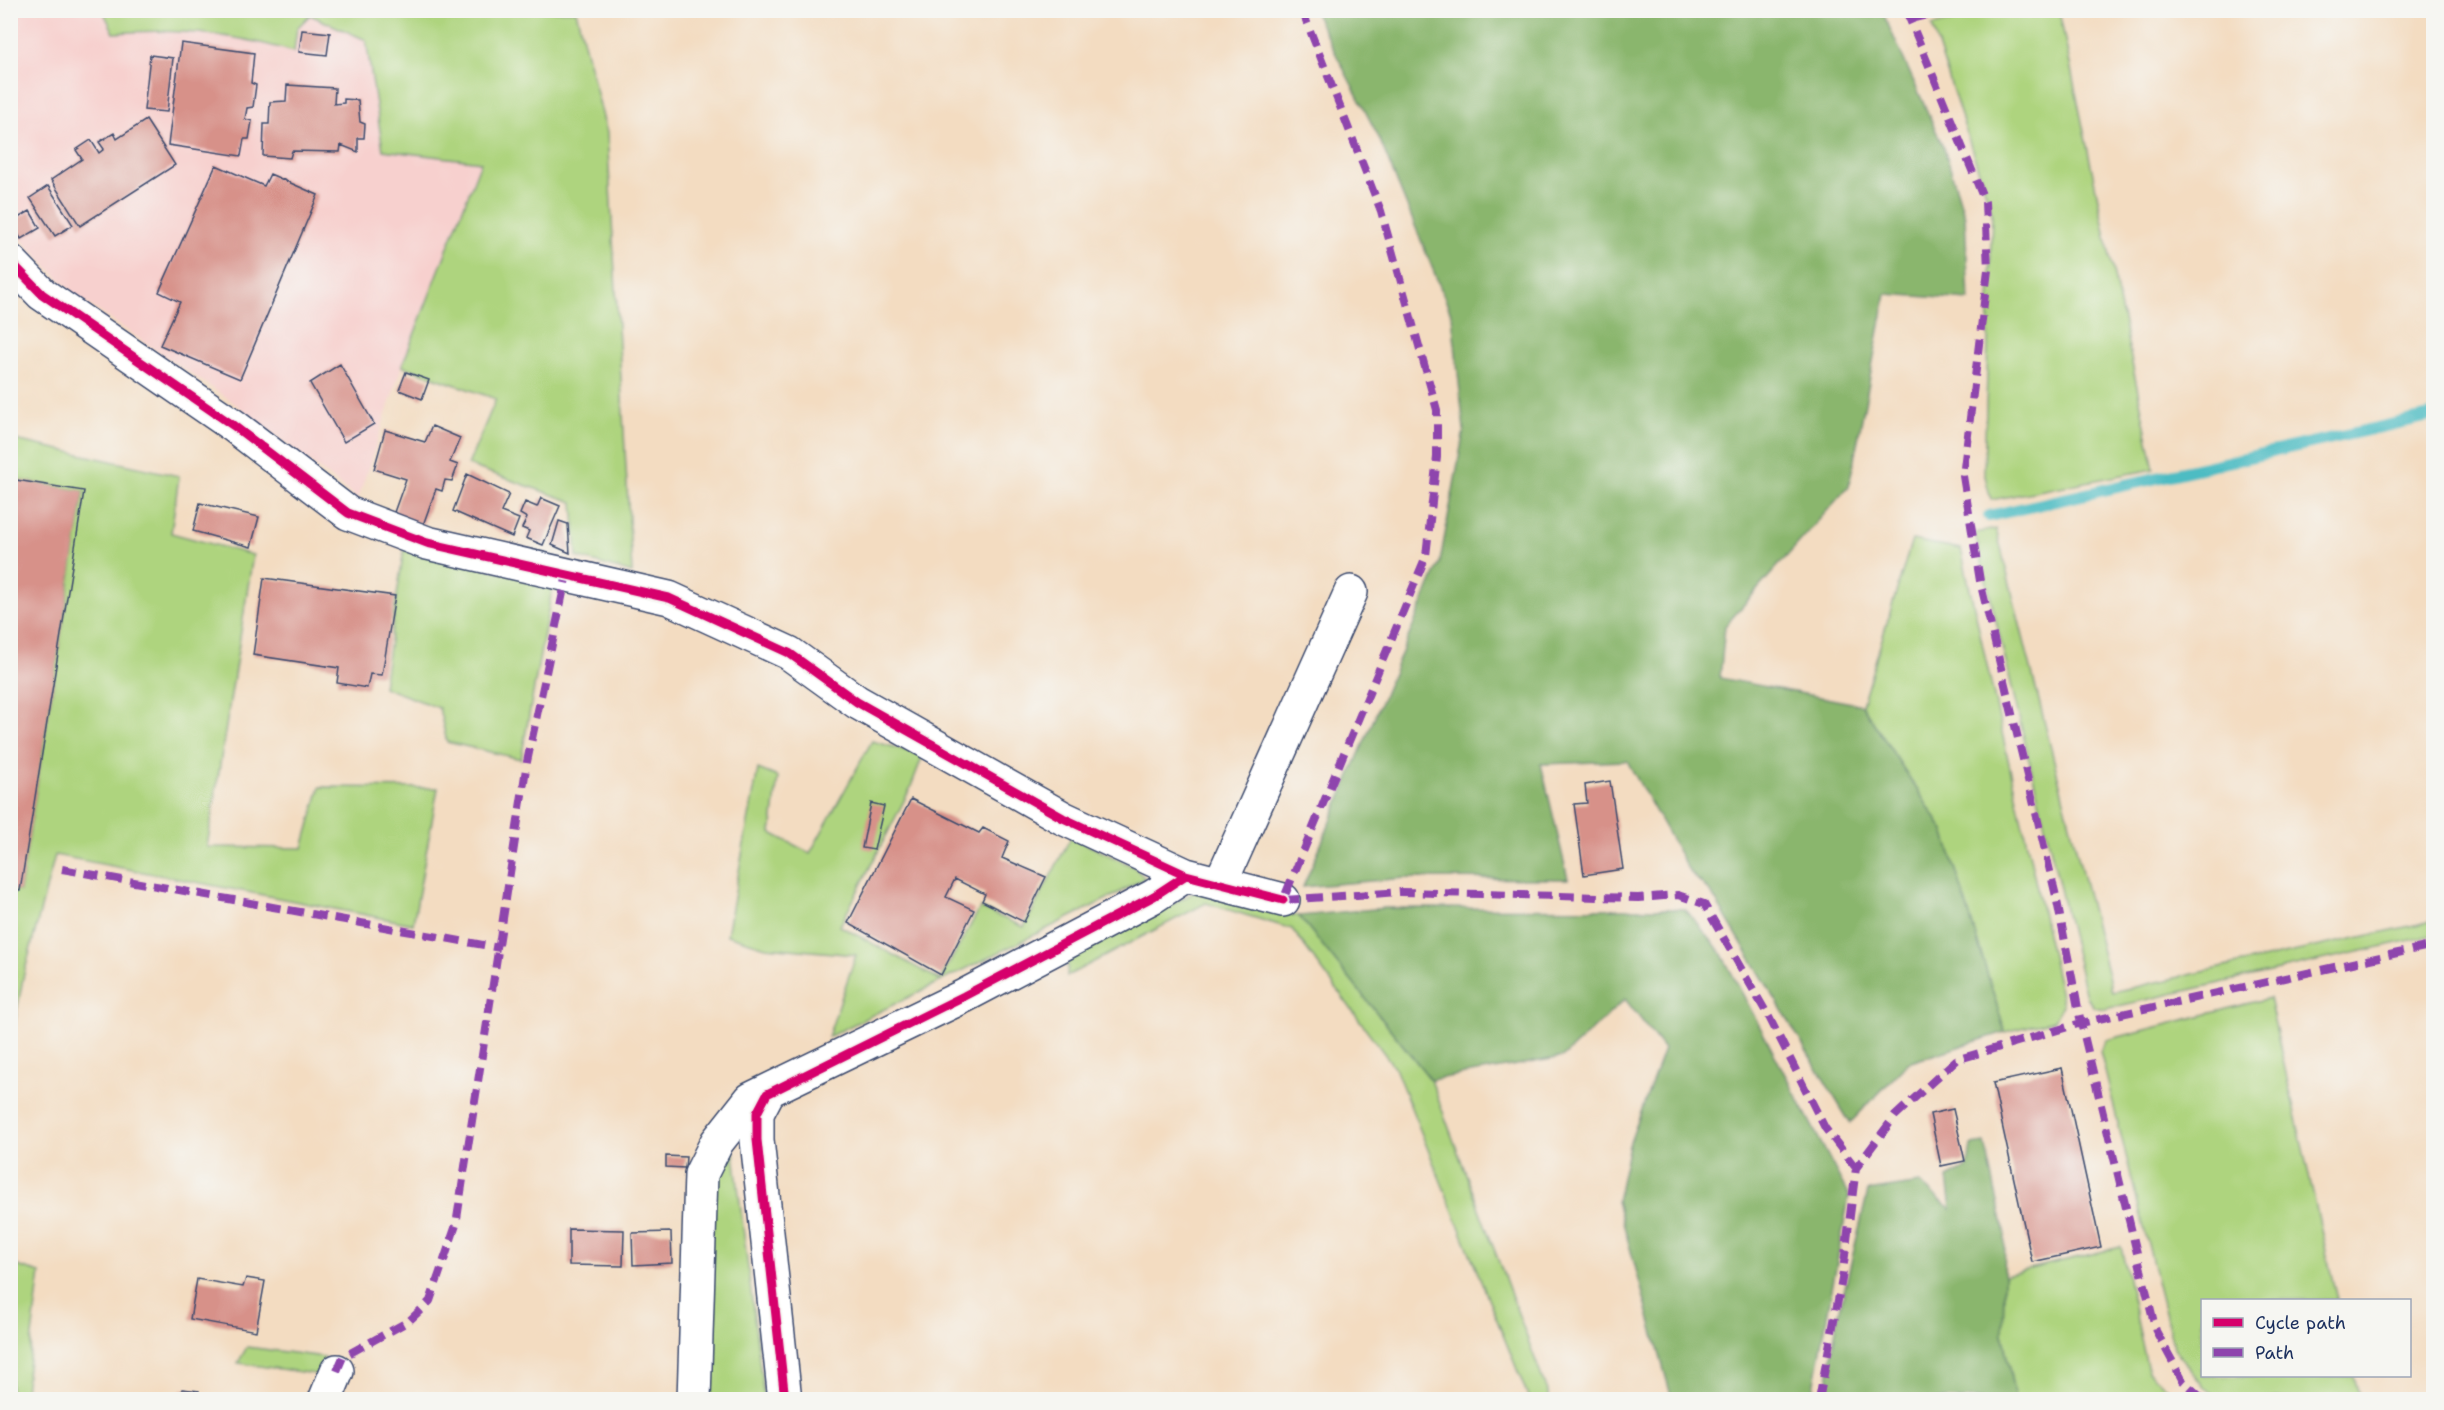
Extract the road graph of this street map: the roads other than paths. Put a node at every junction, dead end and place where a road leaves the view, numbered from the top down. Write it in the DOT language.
graph roads {
  1 [pos="10,261"];
  2 [pos="1351,592"];
  3 [pos="1186,875"];
  4 [pos="1220,884"];
  5 [pos="1283,900"];
  6 [pos="767,1094"];
  7 [pos="694,1400"];
  8 [pos="785,1400"];
  1 -- 3 [label="street"];
  2 -- 4 [label="street"];
  3 -- 4 [label="street"];
  3 -- 6 [label="street"];
  4 -- 5 [label="street"];
  6 -- 7 [label="street"];
  6 -- 8 [label="street"];
}
